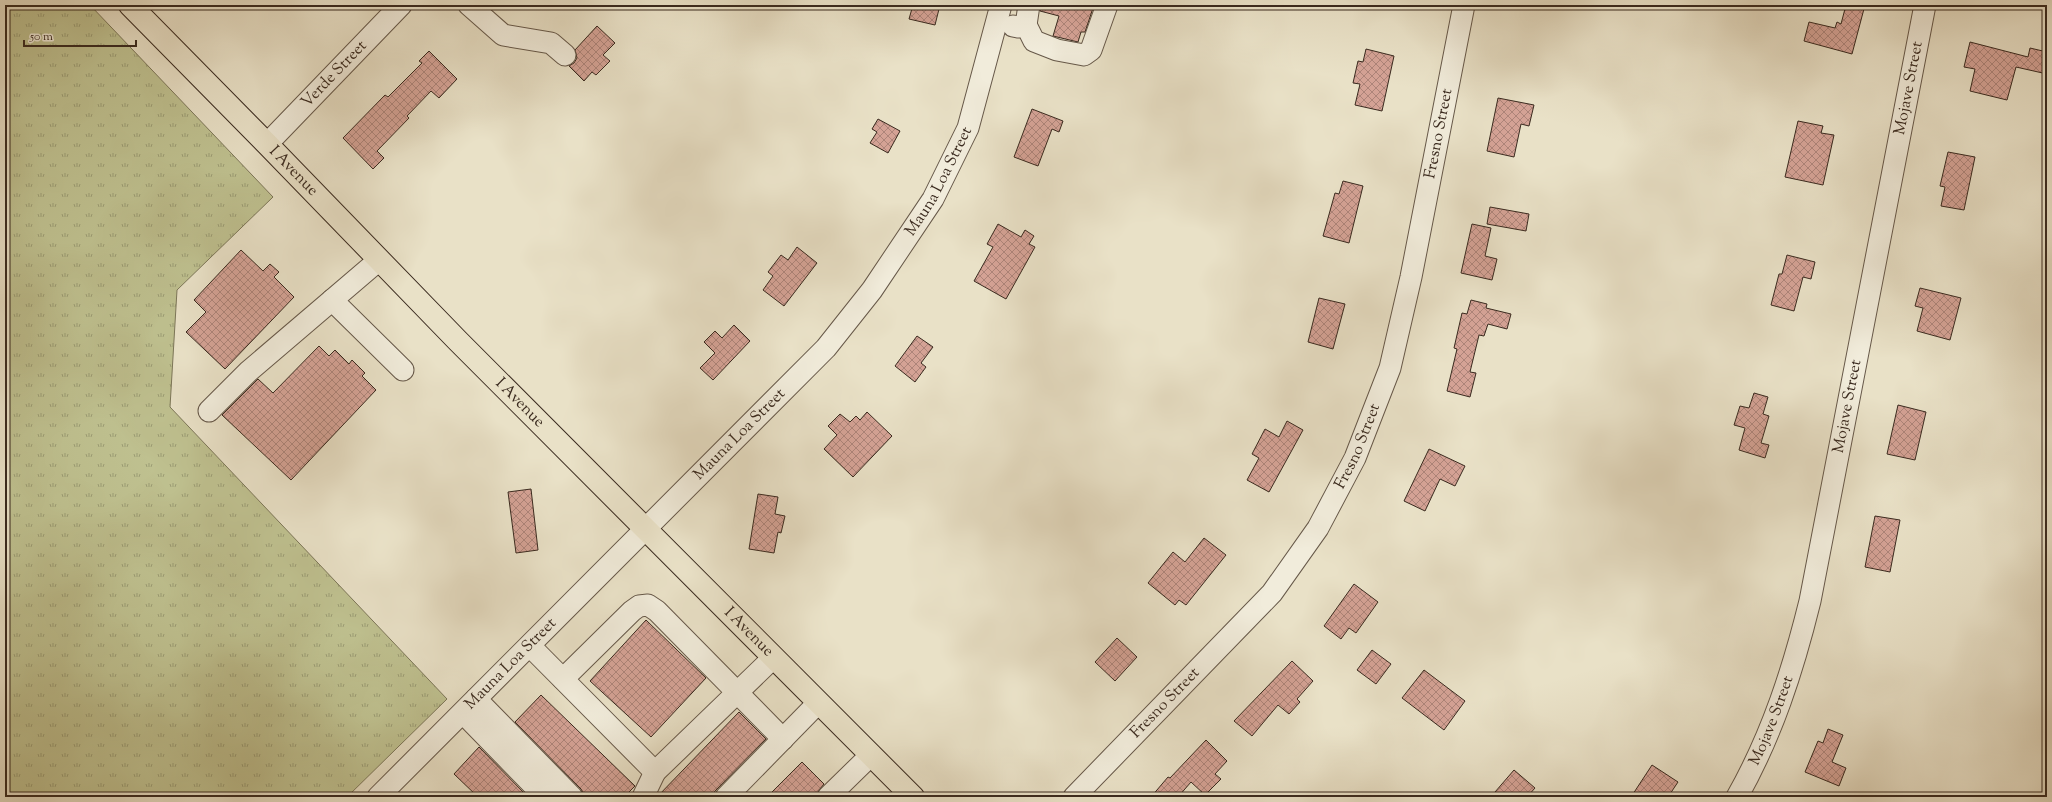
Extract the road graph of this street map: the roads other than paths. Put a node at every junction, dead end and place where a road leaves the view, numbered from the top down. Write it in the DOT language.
graph roads {
  1 [pos="130,5"];
  2 [pos="401,5"];
  3 [pos="469,5"];
  4 [pos="1107,5"];
  5 [pos="1464,5"];
  6 [pos="1925,5"];
  7 [pos="999,14"];
  8 [pos="1027,15"];
  9 [pos="565,55"];
  10 [pos="267,144"];
  11 [pos="379,260"];
  12 [pos="332,300"];
  13 [pos="403,370"];
  14 [pos="210,411"];
  15 [pos="646,531"];
  16 [pos="530,646"];
  17 [pos="773,658"];
  18 [pos="563,679"];
  19 [pos="737,693"];
  20 [pos="818,703"];
  21 [pos="469,706"];
  22 [pos="783,739"];
  23 [pos="871,755"];
  24 [pos="655,772"];
  25 [pos="839,793"];
  26 [pos="388,794"];
  27 [pos="545,797"];
  28 [pos="572,797"];
  29 [pos="643,797"];
  30 [pos="726,797"];
  31 [pos="913,797"];
  32 [pos="1074,797"];
  33 [pos="1737,797"];
  1 -- 10 [label="main road, I Avenue"];
  2 -- 10 [label="street, Verde Street"];
  3 -- 9 [label="street"];
  4 -- 8 [label="street"];
  5 -- 32 [label="street, Fresno Street"];
  6 -- 33 [label="street, Mojave Street"];
  7 -- 8 [label="street"];
  7 -- 15 [label="street, Mauna Loa Street"];
  10 -- 11 [label="main road, I Avenue"];
  11 -- 12 [label="street"];
  11 -- 15 [label="main road, I Avenue"];
  12 -- 13 [label="street"];
  12 -- 14 [label="street"];
  15 -- 16 [label="street, Mauna Loa Street"];
  15 -- 17 [label="main road, I Avenue"];
  16 -- 18 [label="street"];
  16 -- 21 [label="street, Mauna Loa Street"];
  17 -- 19 [label="street"];
  17 -- 20 [label="main road, I Avenue"];
  18 -- 19 [label="street"];
  18 -- 24 [label="street"];
  19 -- 22 [label="street"];
  19 -- 24 [label="street"];
  20 -- 22 [label="street"];
  20 -- 23 [label="main road, I Avenue"];
  21 -- 26 [label="street, Mauna Loa Street"];
  21 -- 27 [label="street"];
  21 -- 28 [label="street"];
  22 -- 30 [label="street"];
  23 -- 25 [label="street"];
  23 -- 31 [label="main road, I Avenue"];
  24 -- 29 [label="street"];
}
